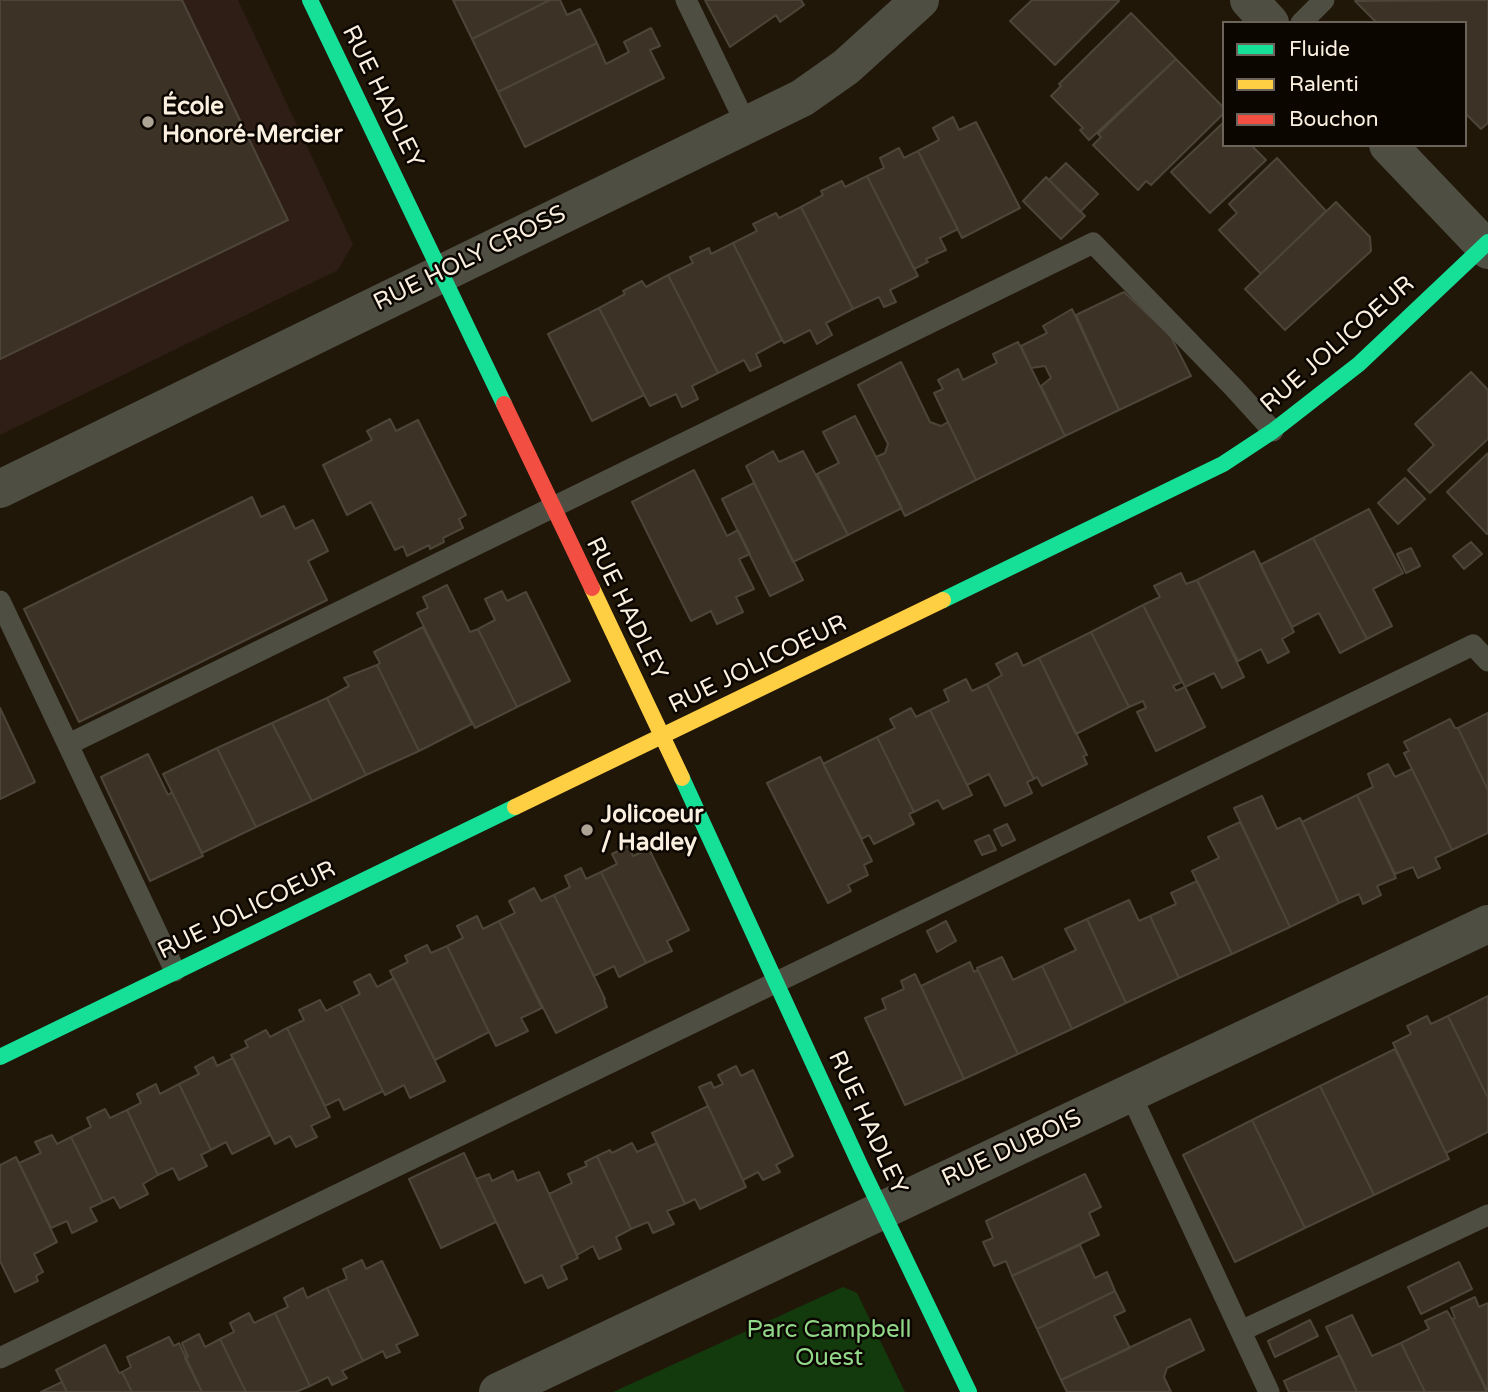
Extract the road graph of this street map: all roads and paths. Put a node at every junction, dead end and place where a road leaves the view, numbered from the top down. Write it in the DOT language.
graph roads {
  1 [pos="310,0"];
  2 [pos="686,0"];
  3 [pos="920,0"];
  4 [pos="1249,0"];
  5 [pos="1324,0"];
  6 [pos="1268,21"];
  7 [pos="1303,21"];
  8 [pos="747,125"];
  9 [pos="1390,147"];
  10 [pos="1487,246"];
  11 [pos="441,273"];
  12 [pos="1273,431"];
  13 [pos="0,489"];
  14 [pos="551,507"];
  15 [pos="0,601"];
  16 [pos="1488,661"];
  17 [pos="663,736"];
  18 [pos="69,744"];
  19 [pos="1488,924"];
  20 [pos="175,971"];
  21 [pos="776,981"];
  22 [pos="0,1057"];
  23 [pos="1130,1093"];
  24 [pos="882,1210"];
  25 [pos="1488,1215"];
  26 [pos="1241,1331"];
  27 [pos="0,1359"];
  28 [pos="498,1392"];
  29 [pos="969,1392"];
  30 [pos="1269,1392"];
  1 -- 11 [label="street, RUE HADLEY"];
  2 -- 8 [label="lane"];
  3 -- 8 [label="street, RUE HOLY CROSS"];
  4 -- 6 [label="street"];
  5 -- 7 [label="lane"];
  8 -- 11 [label="street, RUE HOLY CROSS"];
  9 -- 10 [label="street"];
  10 -- 12 [label="street, RUE JOLICOEUR"];
  11 -- 13 [label="street, RUE HOLY CROSS"];
  11 -- 14 [label="street, RUE HADLEY"];
  12 -- 14 [label="lane"];
  12 -- 17 [label="street, RUE JOLICOEUR"];
  14 -- 17 [label="street, RUE HADLEY"];
  14 -- 18 [label="lane"];
  15 -- 18 [label="lane"];
  16 -- 21 [label="lane"];
  17 -- 20 [label="street, RUE JOLICOEUR"];
  17 -- 21 [label="street, RUE HADLEY"];
  18 -- 20 [label="lane"];
  19 -- 23 [label="street, RUE DUBOIS"];
  20 -- 22 [label="street, RUE JOLICOEUR"];
  21 -- 24 [label="street, RUE HADLEY"];
  21 -- 27 [label="lane"];
  23 -- 24 [label="street, RUE DUBOIS"];
  23 -- 26 [label="lane"];
  24 -- 28 [label="street, RUE DUBOIS"];
  24 -- 29 [label="street, RUE HADLEY"];
  25 -- 26 [label="lane"];
  26 -- 30 [label="lane"];
}
